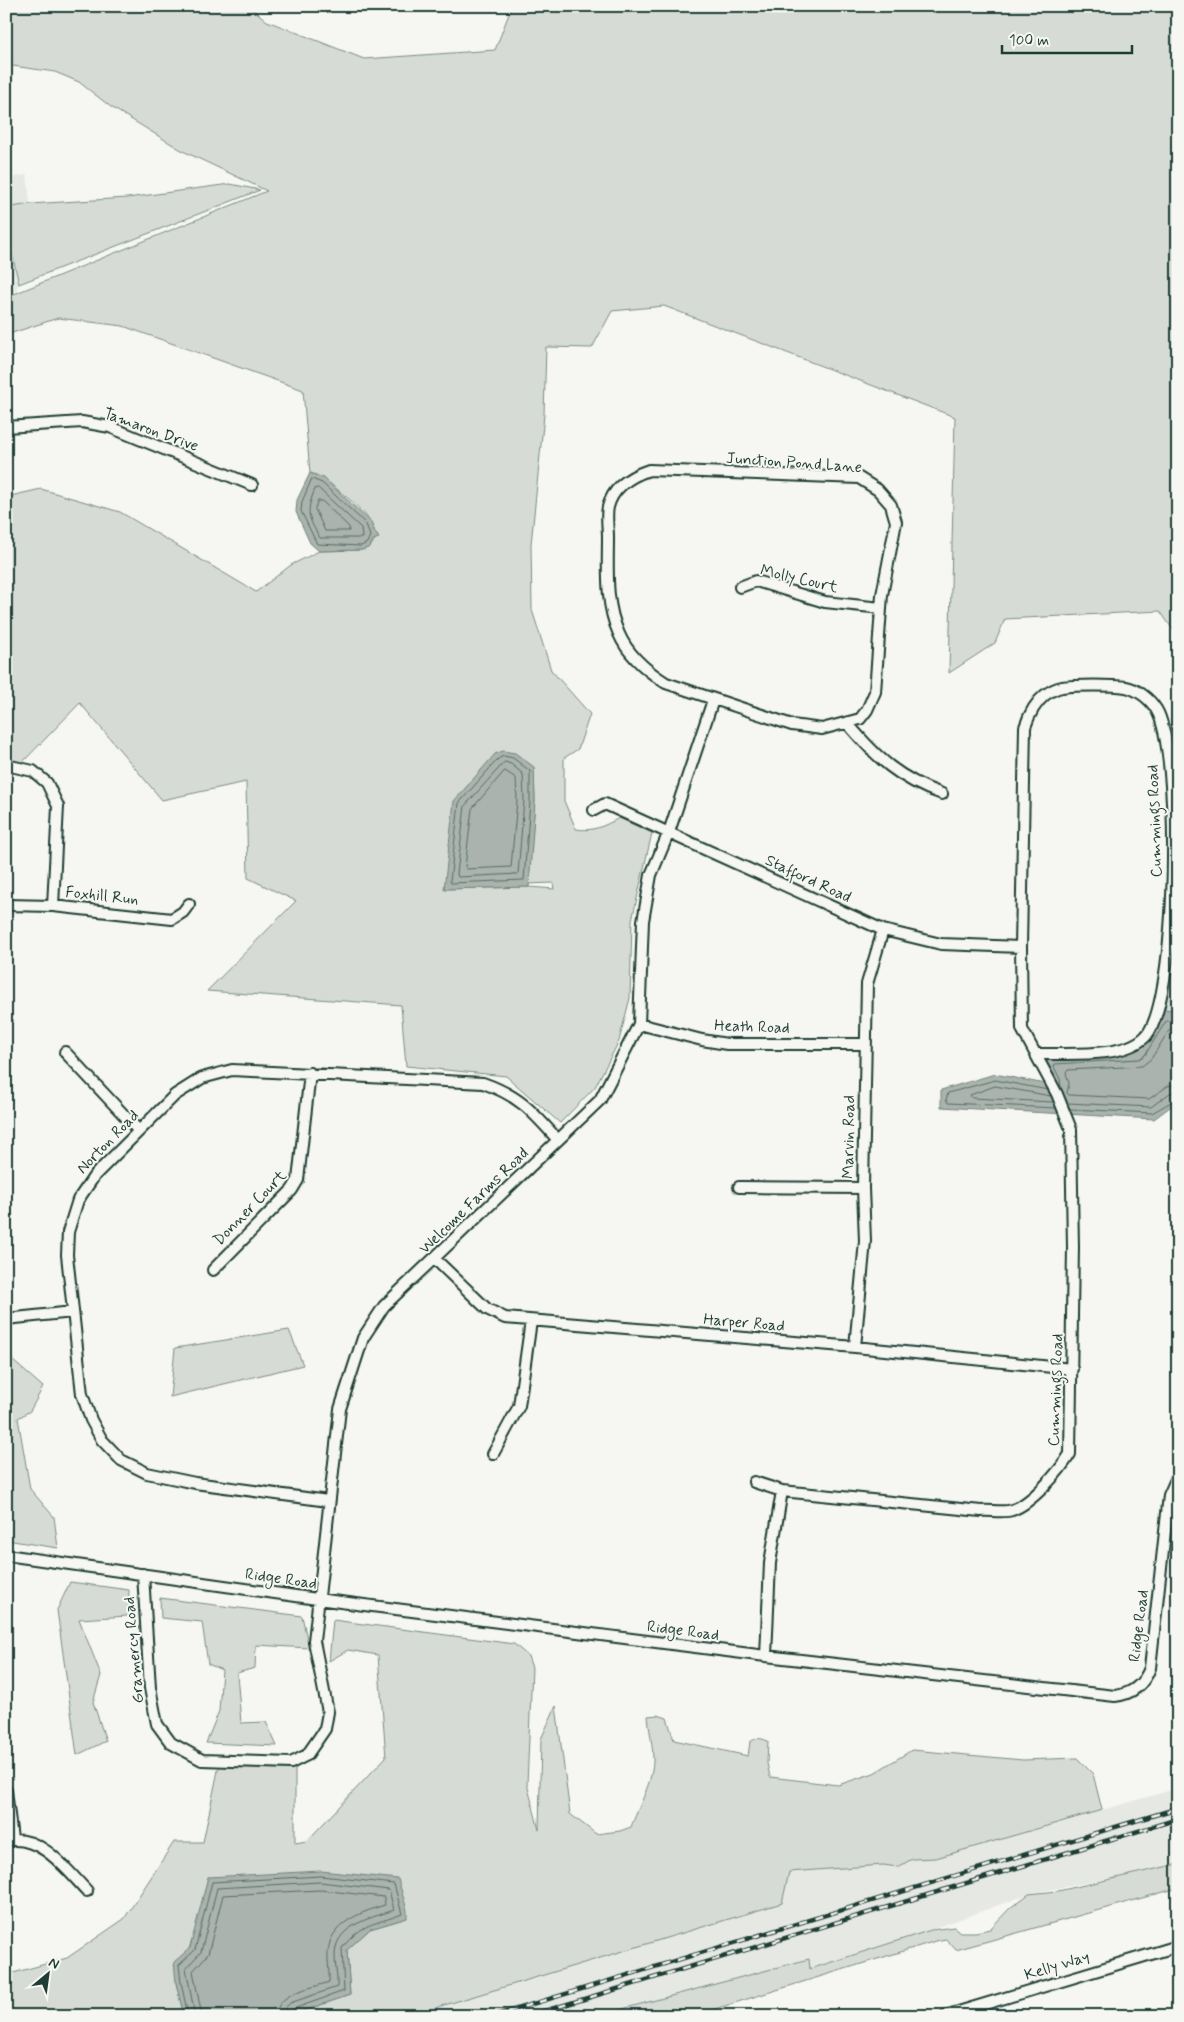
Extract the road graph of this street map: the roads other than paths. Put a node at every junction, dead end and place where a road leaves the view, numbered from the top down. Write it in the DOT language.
graph roads {
  1 [pos="6,427"];
  2 [pos="252,485"];
  3 [pos="740,587"];
  4 [pos="881,608"];
  5 [pos="713,700"];
  6 [pos="848,724"];
  7 [pos="6,765"];
  8 [pos="942,794"];
  9 [pos="594,810"];
  10 [pos="669,832"];
  11 [pos="190,904"];
  12 [pos="6,905"];
  13 [pos="53,906"];
  14 [pos="882,930"];
  15 [pos="1021,947"];
  16 [pos="639,1024"];
  17 [pos="866,1044"];
  18 [pos="65,1052"];
  19 [pos="1036,1054"];
  20 [pos="310,1073"];
  21 [pos="138,1130"];
  22 [pos="558,1140"];
  23 [pos="739,1187"];
  24 [pos="863,1188"];
  25 [pos="435,1259"];
  26 [pos="213,1270"];
  27 [pos="73,1312"];
  28 [pos="6,1319"];
  29 [pos="531,1321"];
  30 [pos="855,1347"];
  31 [pos="1072,1369"];
  32 [pos="493,1454"];
  33 [pos="1178,1476"];
  34 [pos="754,1482"];
  35 [pos="782,1491"];
  36 [pos="328,1501"];
  37 [pos="6,1555"];
  38 [pos="143,1574"];
  39 [pos="317,1600"];
  40 [pos="766,1656"];
  41 [pos="6,1790"];
  42 [pos="9,1840"];
  43 [pos="87,1891"];
  44 [pos="1178,1946"];
  45 [pos="945,2016"];
  1 -- 2 [label="street, Tamaron Drive"];
  3 -- 4 [label="street, Molly Court"];
  4 -- 5 [label="street, Junction Pond Lane"];
  4 -- 6 [label="street, Junction Pond Lane"];
  5 -- 6 [label="street, Junction Pond Lane"];
  5 -- 10 [label="street"];
  6 -- 8 [label="street"];
  7 -- 13 [label="street"];
  9 -- 10 [label="street, Stafford Road"];
  10 -- 14 [label="street, Stafford Road"];
  10 -- 16 [label="street, Welcome Farms Road"];
  11 -- 13 [label="street, Foxhill Run"];
  12 -- 13 [label="street, Foxhill Run"];
  14 -- 15 [label="street, Stafford Road"];
  14 -- 17 [label="street, Marvin Road"];
  15 -- 19 [label="street, Cummings Road"];
  15 -- 19 [label="street, Cummings Road"];
  16 -- 17 [label="street, Heath Road"];
  16 -- 22 [label="street, Welcome Farms Road"];
  17 -- 24 [label="street, Marvin Road"];
  18 -- 21 [label="street"];
  19 -- 31 [label="street, Cummings Road"];
  20 -- 21 [label="street, Norton Road"];
  20 -- 22 [label="street, Norton Road"];
  20 -- 26 [label="street, Donner Court"];
  21 -- 27 [label="street, Norton Road"];
  22 -- 25 [label="street, Welcome Farms Road"];
  23 -- 24 [label="street"];
  24 -- 30 [label="street, Marvin Road"];
  25 -- 29 [label="street, Harper Road"];
  25 -- 36 [label="street, Welcome Farms Road"];
  27 -- 28 [label="street"];
  27 -- 36 [label="street, Norton Road"];
  29 -- 30 [label="street, Harper Road"];
  29 -- 32 [label="street"];
  30 -- 31 [label="street, Harper Road"];
  31 -- 35 [label="street, Cummings Road"];
  33 -- 40 [label="street, Ridge Road"];
  34 -- 35 [label="street, Cummings Road"];
  35 -- 40 [label="street"];
  36 -- 39 [label="street, Welcome Farms Road"];
  37 -- 38 [label="street, Ridge Road"];
  38 -- 39 [label="street, Ridge Road"];
  38 -- 39 [label="street, Gramercy Road"];
  39 -- 40 [label="street, Ridge Road"];
  41 -- 42 [label="street"];
  42 -- 43 [label="street"];
  44 -- 45 [label="street, Kelly Way"];
}
